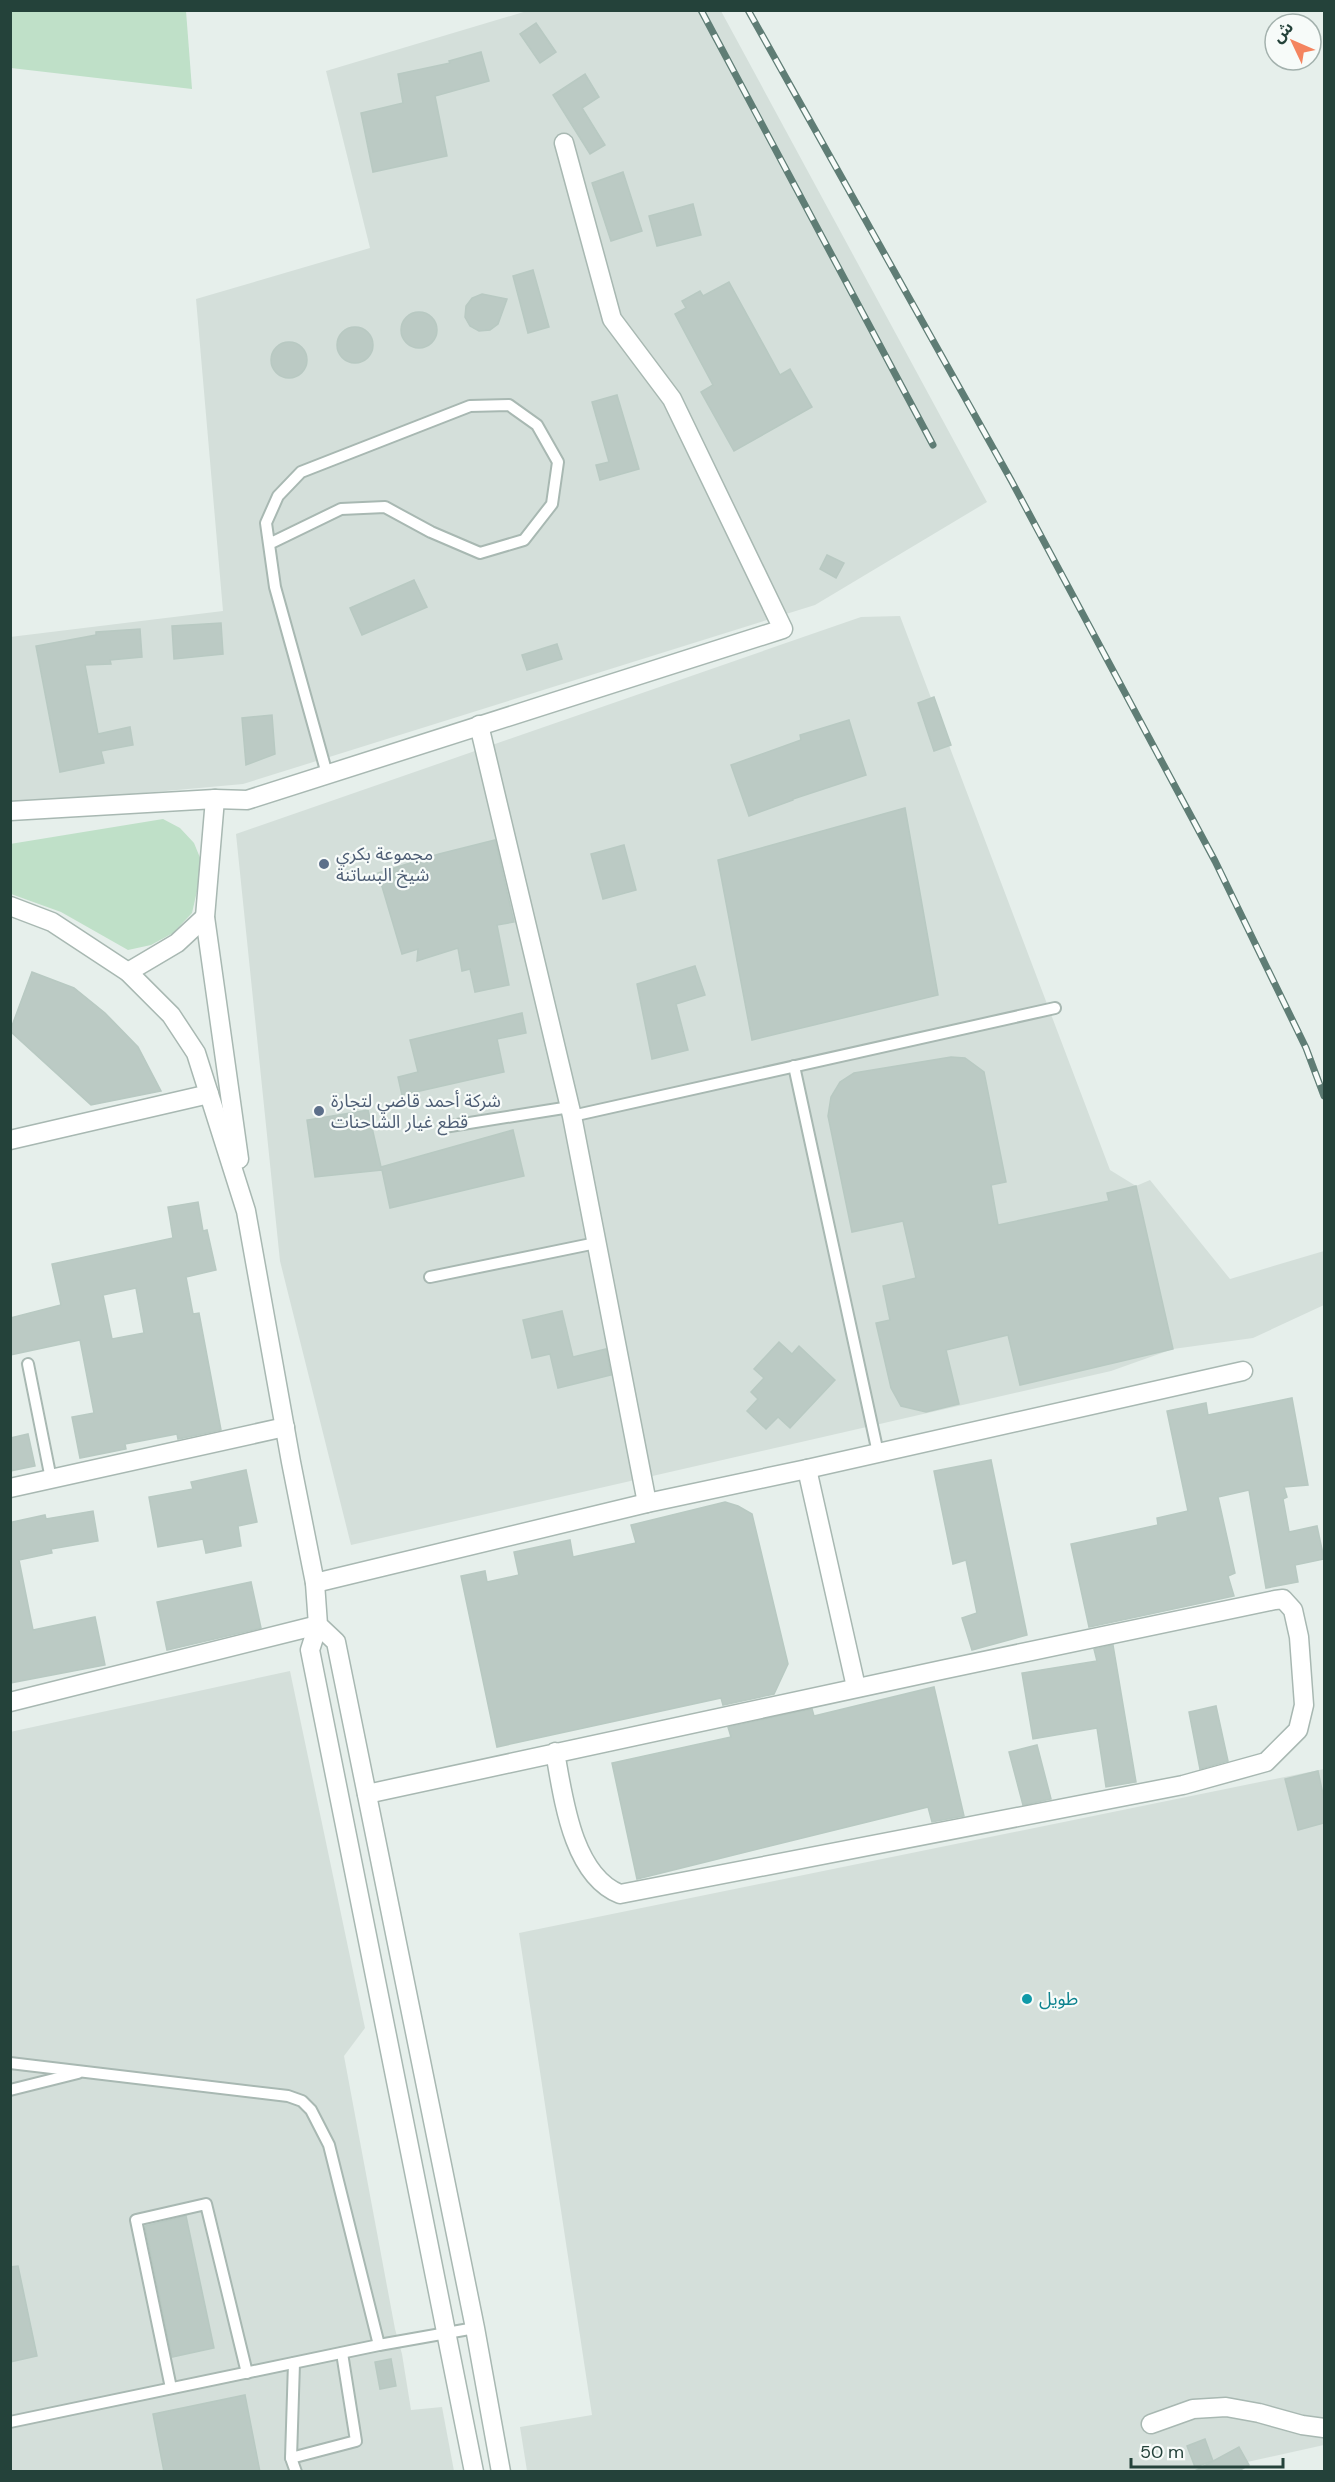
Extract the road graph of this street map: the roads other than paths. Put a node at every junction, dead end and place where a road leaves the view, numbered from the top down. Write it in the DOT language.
graph roads {
  1 [pos="564,143"];
  2 [pos="269,544"];
  3 [pos="479,725"];
  4 [pos="327,774"];
  5 [pos="215,799"];
  6 [pos="10,811"];
  7 [pos="10,906"];
  8 [pos="205,917"];
  9 [pos="128,972"];
  10 [pos="1055,1008"];
  11 [pos="794,1066"];
  12 [pos="209,1094"];
  13 [pos="571,1111"];
  14 [pos="444,1127"];
  15 [pos="10,1140"];
  16 [pos="246,1211"];
  17 [pos="596,1243"];
  18 [pos="430,1277"];
  19 [pos="28,1364"];
  20 [pos="1244,1371"];
  21 [pos="285,1427"];
  22 [pos="878,1453"];
  23 [pos="807,1469"];
  24 [pos="51,1479"];
  25 [pos="10,1488"];
  26 [pos="647,1503"];
  27 [pos="315,1583"];
  28 [pos="318,1625"];
  29 [pos="856,1687"];
  30 [pos="10,1702"];
  31 [pos="555,1752"];
  32 [pos="367,1794"];
  33 [pos="10,2063"];
  34 [pos="84,2071"];
  35 [pos="10,2090"];
  36 [pos="475,2328"];
  37 [pos="446,2334"];
  38 [pos="379,2345"];
  39 [pos="342,2353"];
  40 [pos="294,2363"];
  41 [pos="247,2373"];
  42 [pos="171,2388"];
  43 [pos="10,2422"];
  44 [pos="1151,2424"];
  45 [pos="1324,2428"];
  46 [pos="291,2458"];
  47 [pos="296,2472"];
  48 [pos="474,2472"];
  49 [pos="501,2472"];
  1 -- 3 [label="street"];
  2 -- 2 [label="lane"];
  2 -- 4 [label="lane"];
  3 -- 4 [label="street"];
  3 -- 13 [label="street"];
  4 -- 5 [label="street"];
  5 -- 6 [label="street"];
  5 -- 8 [label="street"];
  7 -- 9 [label="street"];
  8 -- 9 [label="street"];
  8 -- 16 [label="street"];
  9 -- 12 [label="street"];
  10 -- 11 [label="lane"];
  11 -- 13 [label="lane"];
  11 -- 22 [label="lane"];
  12 -- 15 [label="street"];
  12 -- 16 [label="street"];
  13 -- 14 [label="lane"];
  13 -- 17 [label="street"];
  16 -- 21 [label="street"];
  17 -- 18 [label="lane"];
  17 -- 26 [label="street"];
  19 -- 24 [label="lane"];
  20 -- 22 [label="street"];
  21 -- 24 [label="street"];
  21 -- 27 [label="street"];
  22 -- 23 [label="street"];
  23 -- 26 [label="street"];
  23 -- 29 [label="street"];
  24 -- 25 [label="street"];
  26 -- 27 [label="street"];
  27 -- 28 [label="street"];
  28 -- 30 [label="street"];
  28 -- 32 [label="street"];
  28 -- 37 [label="street"];
  29 -- 31 [label="street"];
  29 -- 31 [label="street"];
  31 -- 32 [label="street"];
  32 -- 36 [label="street"];
  33 -- 34 [label="lane"];
  34 -- 35 [label="lane"];
  34 -- 38 [label="lane"];
  36 -- 37 [label="lane"];
  36 -- 49 [label="street"];
  37 -- 38 [label="lane"];
  37 -- 48 [label="street"];
  38 -- 39 [label="lane"];
  39 -- 40 [label="lane"];
  39 -- 46 [label="lane"];
  40 -- 41 [label="lane"];
  40 -- 46 [label="lane"];
  41 -- 42 [label="lane"];
  41 -- 42 [label="lane"];
  42 -- 43 [label="lane"];
  44 -- 45 [label="street"];
  46 -- 47 [label="lane"];
}
